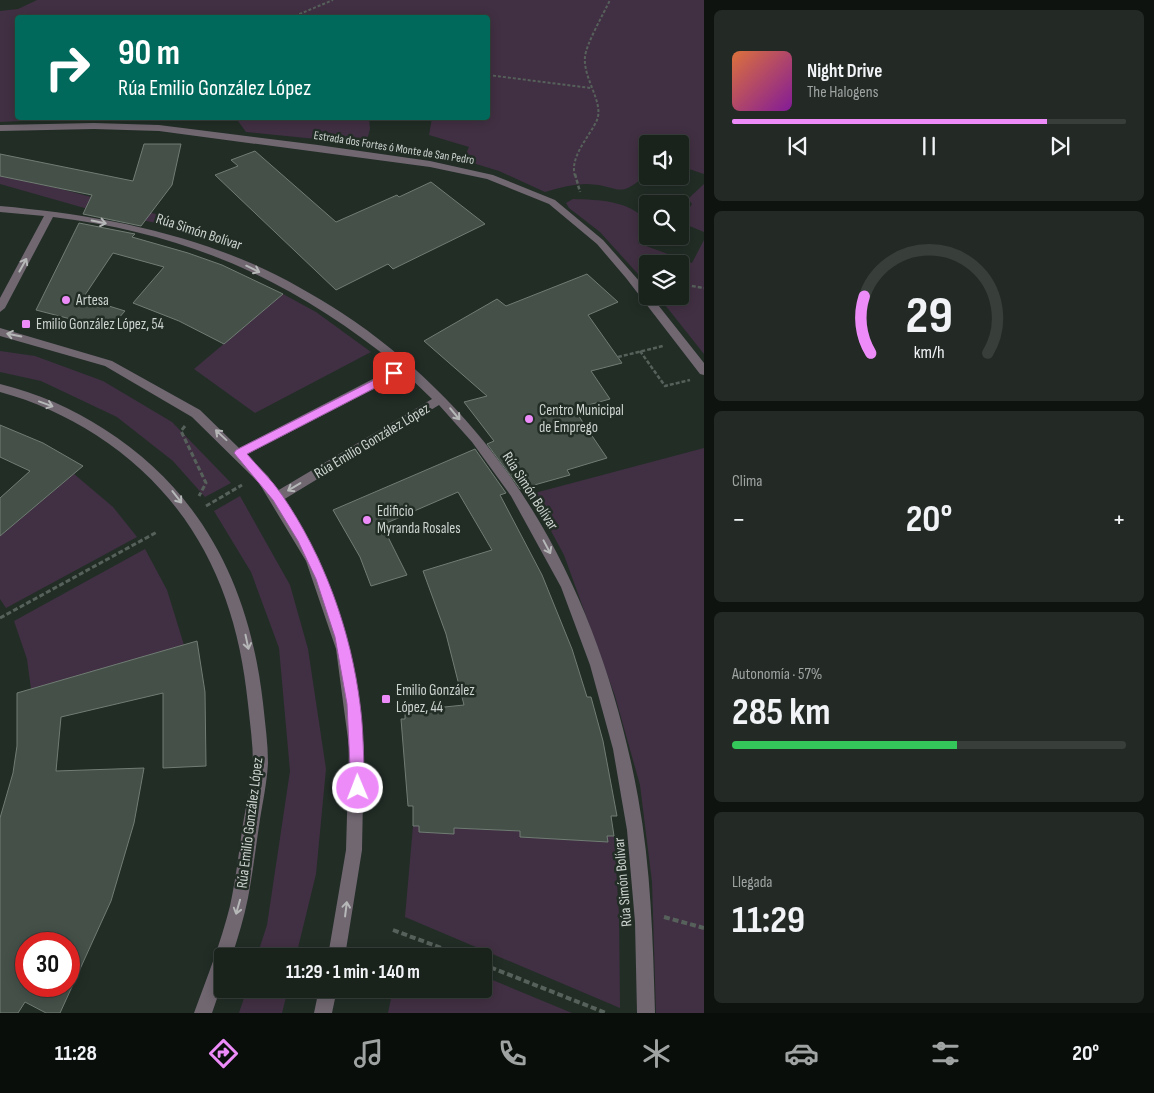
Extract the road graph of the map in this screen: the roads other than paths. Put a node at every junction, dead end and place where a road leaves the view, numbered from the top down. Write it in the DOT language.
graph roads {
  1 [pos="0,128"];
  2 [pos="1,208"];
  3 [pos="50,214"];
  4 [pos="0,308"];
  5 [pos="0,332"];
  6 [pos="407,367"];
  7 [pos="704,370"];
  8 [pos="0,388"];
  9 [pos="441,399"];
  10 [pos="240,453"];
  11 [pos="277,497"];
  12 [pos="226,948"];
  13 [pos="338,948"];
  14 [pos="214,983"];
  15 [pos="326,998"];
  16 [pos="203,1013"];
  17 [pos="323,1013"];
  18 [pos="646,1013"];
  1 -- 7 [label="street, Estrada dos Fortes ó Monte de San Pedro"];
  2 -- 3 [label="street, Rúa Simón Bolívar"];
  4 -- 3 [label="street, one-way"];
  3 -- 6 [label="street, Rúa Simón Bolívar, one-way"];
  10 -- 5 [label="street, one-way"];
  6 -- 9 [label="street, Rúa Simón Bolívar"];
  6 -- 10 [label="street"];
  8 -- 12 [label="street, Rúa Emilio González López, one-way"];
  9 -- 11 [label="street, Rúa Emilio González López, one-way"];
  9 -- 18 [label="street, Rúa Simón Bolívar, one-way"];
  10 -- 11 [label="street"];
  13 -- 11 [label="street, one-way"];
  14 -- 16 [label="street"];
  15 -- 17 [label="street"];
}
